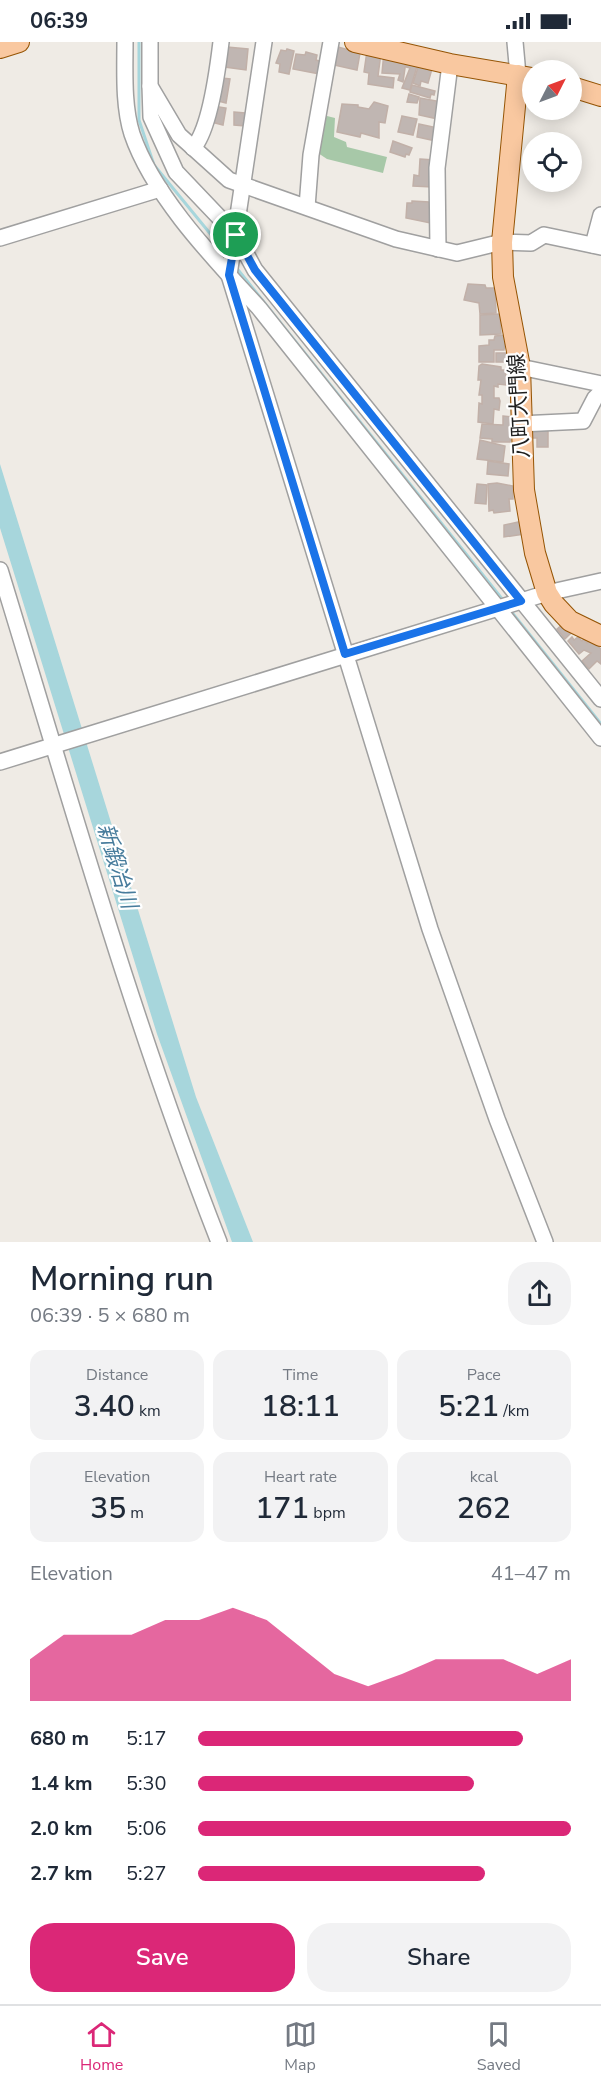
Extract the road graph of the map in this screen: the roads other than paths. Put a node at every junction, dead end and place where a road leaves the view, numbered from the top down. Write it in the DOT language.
graph roads {
  1 [pos="125,42"];
  2 [pos="150,42"];
  3 [pos="221,42"];
  4 [pos="264,42"];
  5 [pos="332,42"];
  6 [pos="356,42"];
  7 [pos="515,42"];
  8 [pos="450,64"];
  9 [pos="522,66"];
  10 [pos="522,76"];
  11 [pos="150,86"];
  12 [pos="582,90"];
  13 [pos="601,96"];
  14 [pos="522,99"];
  15 [pos="194,148"];
  16 [pos="243,184"];
  17 [pos="160,189"];
  18 [pos="307,207"];
  19 [pos="601,215"];
  20 [pos="236,235"];
  21 [pos="0,238"];
  22 [pos="502,242"];
  23 [pos="597,246"];
  24 [pos="438,249"];
  25 [pos="229,275"];
  26 [pos="520,367"];
  27 [pos="601,384"];
  28 [pos="601,392"];
  29 [pos="520,424"];
  30 [pos="0,570"];
  31 [pos="601,581"];
  32 [pos="547,593"];
  33 [pos="521,601"];
  34 [pos="496,608"];
  35 [pos="601,636"];
  36 [pos="345,654"];
  37 [pos="601,699"];
  38 [pos="601,738"];
  39 [pos="58,744"];
  40 [pos="0,762"];
  41 [pos="219,1242"];
  42 [pos="545,1242"];
  1 -- 17 [label="street"];
  2 -- 11 [label="street"];
  3 -- 15 [label="street"];
  4 -- 16 [label="street"];
  5 -- 18 [label="street"];
  6 -- 8 [label="main road"];
  7 -- 9 [label="street"];
  8 -- 10 [label="main road"];
  8 -- 24 [label="street"];
  11 -- 15 [label="street"];
  11 -- 20 [label="street"];
  12 -- 13 [label="main road"];
  14 -- 22 [label="main road, 八町大門線"];
  15 -- 16 [label="street"];
  16 -- 18 [label="street"];
  16 -- 20 [label="street"];
  17 -- 21 [label="street"];
  17 -- 25 [label="street"];
  18 -- 24 [label="street"];
  19 -- 23 [label="street"];
  20 -- 25 [label="street"];
  20 -- 33 [label="street"];
  22 -- 23 [label="street"];
  22 -- 24 [label="street"];
  22 -- 26 [label="main road, 八町大門線"];
  25 -- 34 [label="street"];
  25 -- 36 [label="street"];
  26 -- 27 [label="street"];
  26 -- 29 [label="main road, 八町大門線"];
  28 -- 29 [label="street"];
  29 -- 32 [label="main road, 八町大門線"];
  30 -- 39 [label="street"];
  31 -- 32 [label="street"];
  32 -- 33 [label="street"];
  32 -- 35 [label="main road, 八町大門線"];
  33 -- 34 [label="street"];
  33 -- 37 [label="street"];
  34 -- 36 [label="street"];
  34 -- 38 [label="street"];
  36 -- 39 [label="street"];
  36 -- 42 [label="street"];
  39 -- 40 [label="street"];
  39 -- 41 [label="street"];
}
